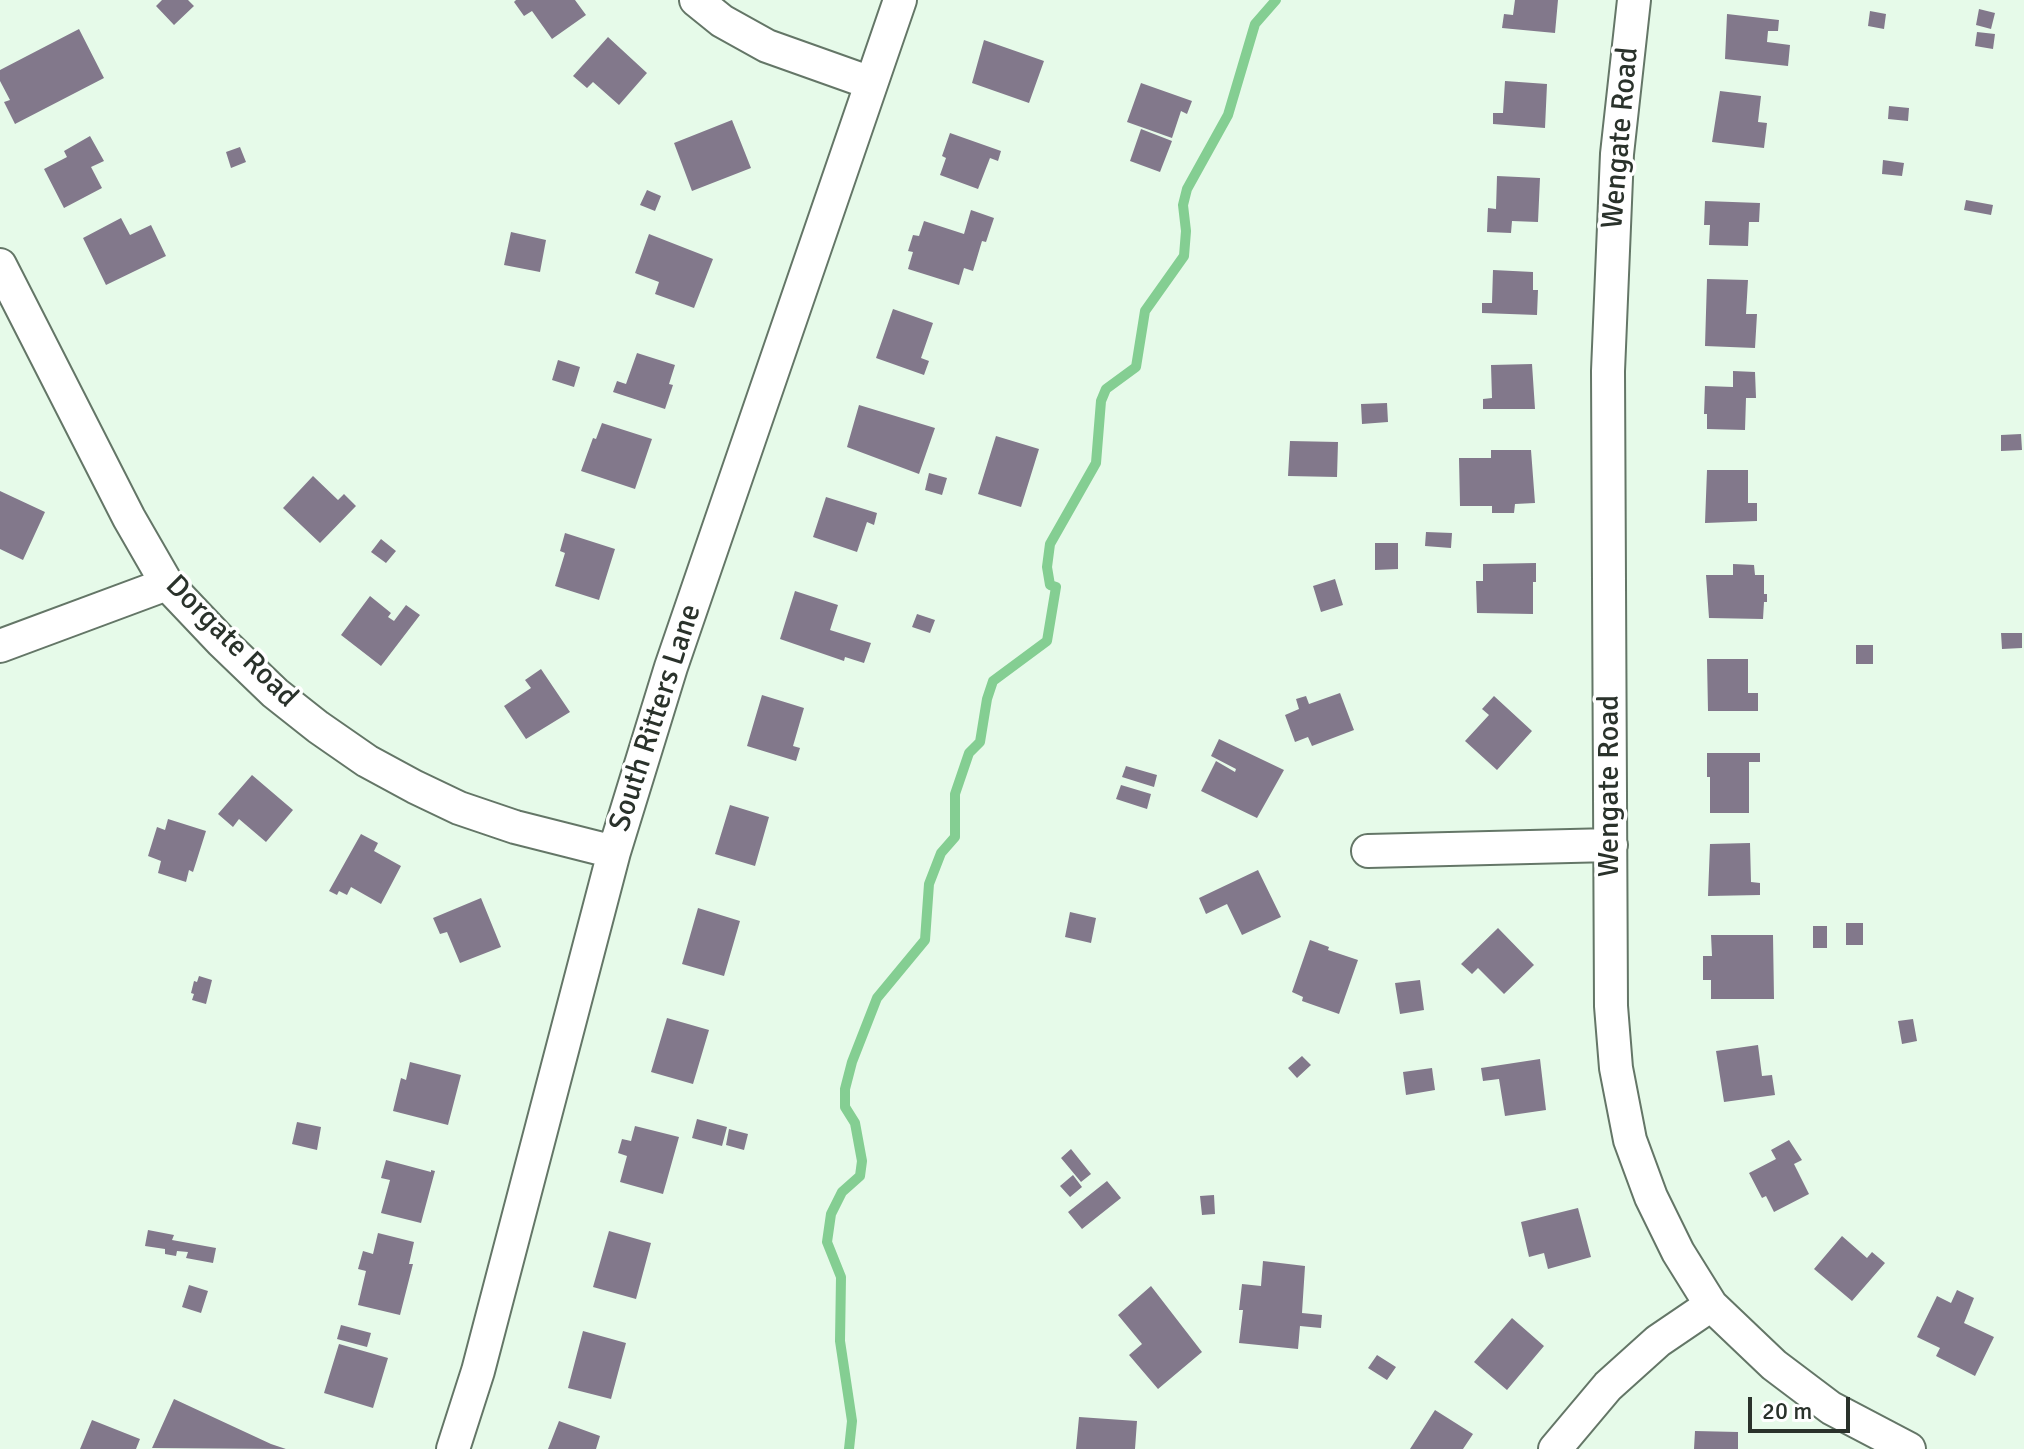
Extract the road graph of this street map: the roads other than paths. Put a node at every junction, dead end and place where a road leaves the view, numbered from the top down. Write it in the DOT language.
graph roads {
  1 [pos="696,0"];
  2 [pos="900,0"];
  3 [pos="1634,0"];
  4 [pos="871,83"];
  5 [pos="0,265"];
  6 [pos="167,584"];
  7 [pos="0,646"];
  8 [pos="1611,845"];
  9 [pos="1368,851"];
  10 [pos="614,852"];
  11 [pos="1711,1305"];
  12 [pos="453,1449"];
  13 [pos="1555,1449"];
  14 [pos="1909,1449"];
  1 -- 4 [label="street"];
  2 -- 4 [label="street, South Ritters Lane"];
  3 -- 8 [label="street, Wengate Road"];
  4 -- 10 [label="street, South Ritters Lane"];
  5 -- 6 [label="street, Dorgate Road"];
  6 -- 7 [label="street"];
  6 -- 10 [label="street, Dorgate Road"];
  8 -- 9 [label="street"];
  8 -- 11 [label="street, Wengate Road"];
  10 -- 12 [label="street, South Ritters Lane"];
  11 -- 13 [label="street"];
  11 -- 14 [label="street, Wengate Road"];
}
